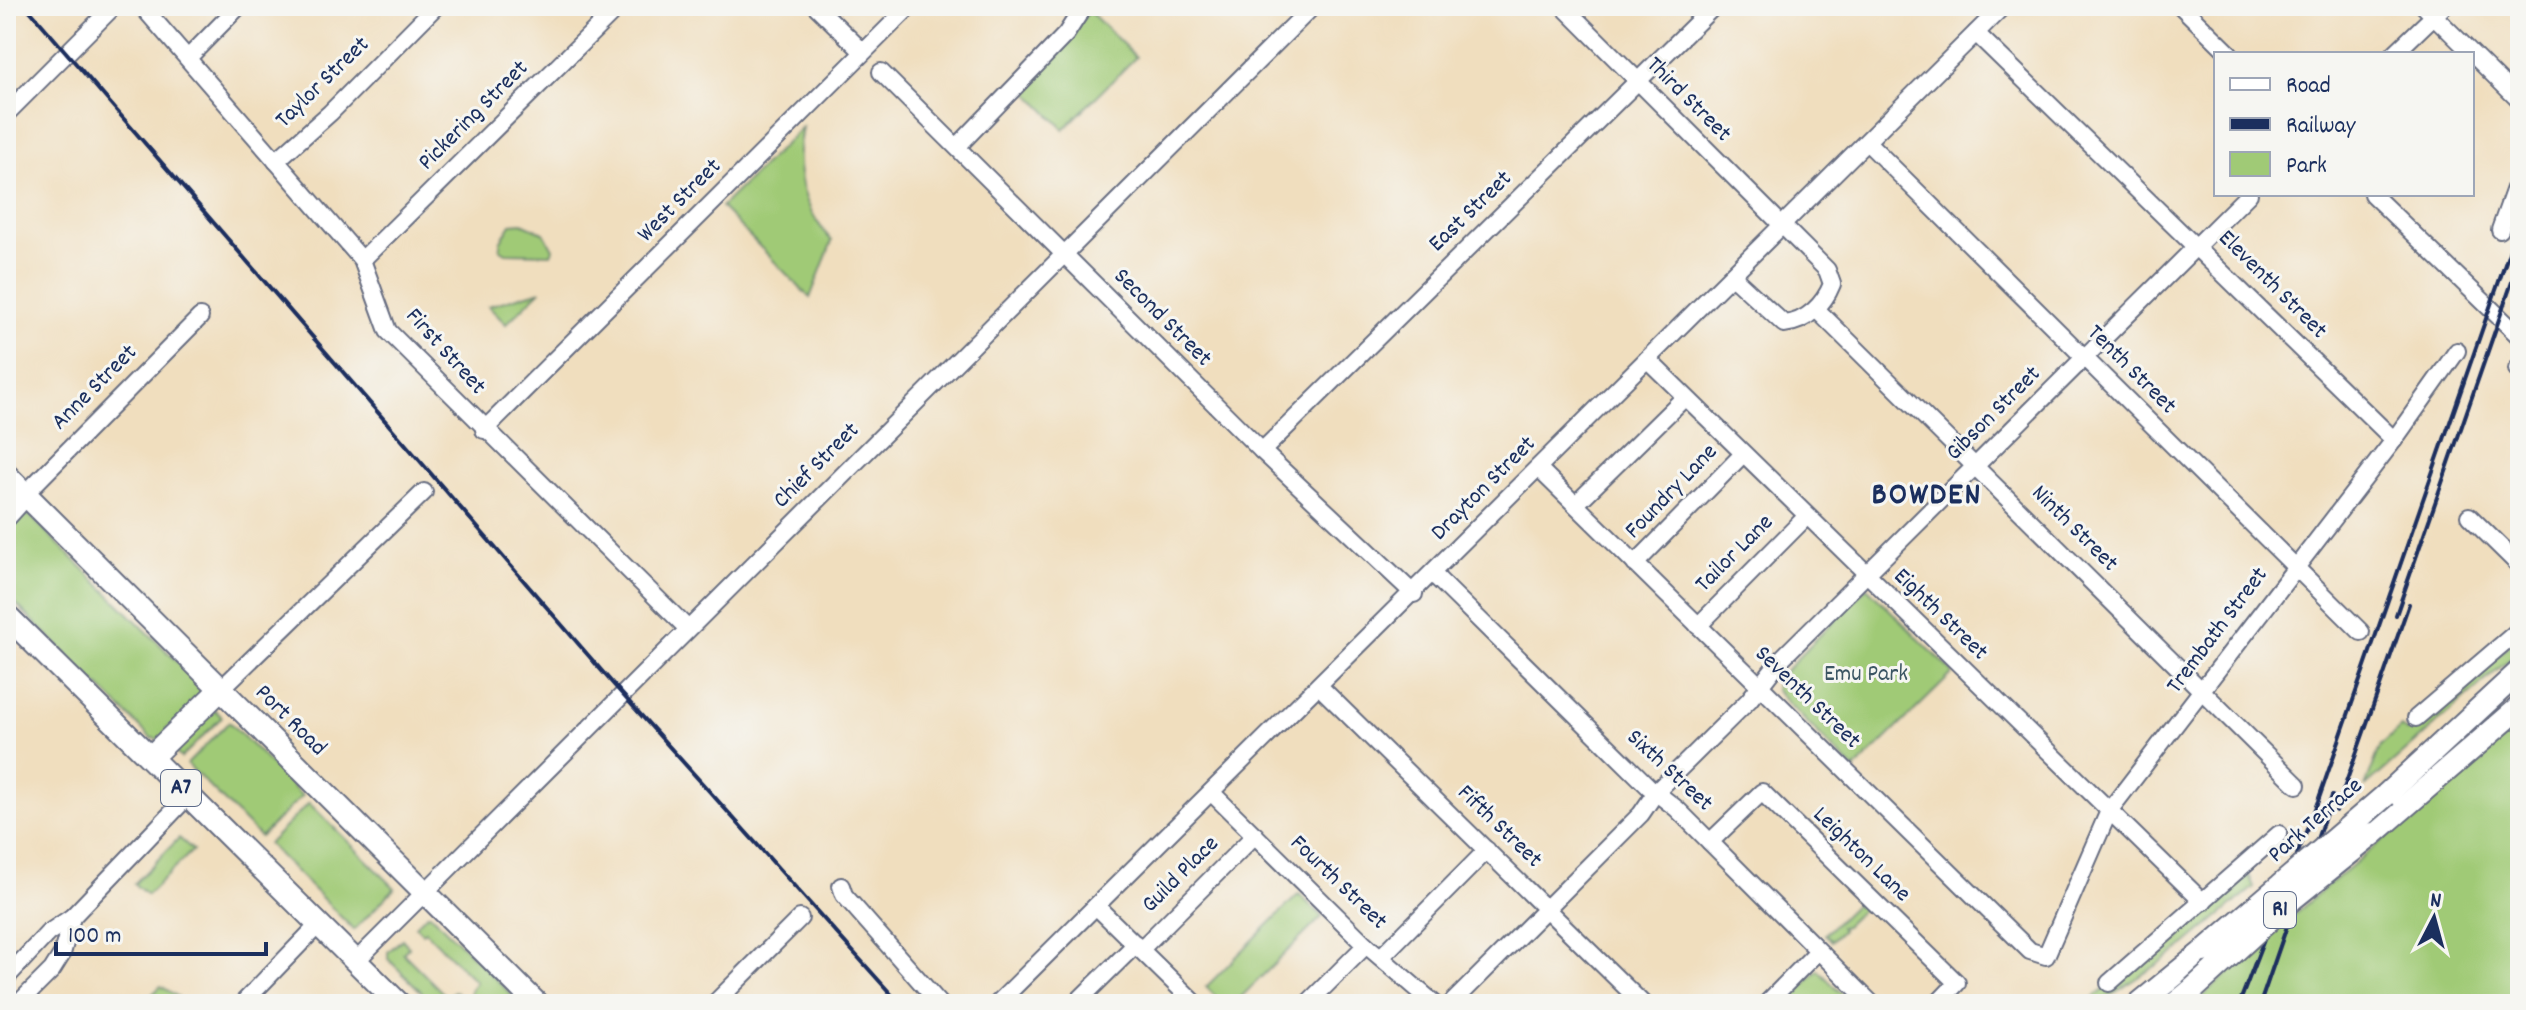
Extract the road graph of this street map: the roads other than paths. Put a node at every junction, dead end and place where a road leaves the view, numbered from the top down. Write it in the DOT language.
graph roads {
  1 [pos="114,6"];
  2 [pos="142,6"];
  3 [pos="239,6"];
  4 [pos="436,6"];
  5 [pos="619,6"];
  6 [pos="816,6"];
  7 [pos="910,6"];
  8 [pos="1084,6"];
  9 [pos="1313,6"];
  10 [pos="1563,6"];
  11 [pos="1714,6"];
  12 [pos="2003,6"];
  13 [pos="2181,6"];
  14 [pos="2434,9"];
  15 [pos="1976,33"];
  16 [pos="863,52"];
  17 [pos="2228,52"];
  18 [pos="2396,52"];
  19 [pos="188,58"];
  20 [pos="881,72"];
  21 [pos="1636,83"];
  22 [pos="2520,101"];
  23 [pos="6,114"];
  24 [pos="1867,142"];
  25 [pos="957,147"];
  26 [pos="276,161"];
  27 [pos="2520,174"];
  28 [pos="2247,196"];
  29 [pos="2374,196"];
  30 [pos="1780,227"];
  31 [pos="2500,230"];
  32 [pos="2197,245"];
  33 [pos="1063,253"];
  34 [pos="362,260"];
  35 [pos="1732,276"];
  36 [pos="1816,309"];
  37 [pos="200,317"];
  38 [pos="2520,337"];
  39 [pos="2457,351"];
  40 [pos="2085,358"];
  41 [pos="1647,359"];
  42 [pos="1685,397"];
  43 [pos="484,430"];
  44 [pos="2394,440"];
  45 [pos="1262,451"];
  46 [pos="1743,454"];
  47 [pos="1976,466"];
  48 [pos="1539,469"];
  49 [pos="6,475"];
  50 [pos="424,492"];
  51 [pos="25,494"];
  52 [pos="1576,504"];
  53 [pos="6,515"];
  54 [pos="2469,516"];
  55 [pos="1806,517"];
  56 [pos="1635,564"];
  57 [pos="2520,566"];
  58 [pos="2297,568"];
  59 [pos="1433,574"];
  60 [pos="1867,575"];
  61 [pos="1414,594"];
  62 [pos="6,615"];
  63 [pos="1698,626"];
  64 [pos="688,629"];
  65 [pos="2520,629"];
  66 [pos="2361,632"];
  67 [pos="2520,671"];
  68 [pos="1319,686"];
  69 [pos="1761,687"];
  70 [pos="221,689"];
  71 [pos="2203,692"];
  72 [pos="2520,707"];
  73 [pos="2416,718"];
  74 [pos="151,757"];
  75 [pos="2297,785"];
  76 [pos="1211,792"];
  77 [pos="1656,792"];
  78 [pos="189,795"];
  79 [pos="2109,811"];
  80 [pos="2279,834"];
  81 [pos="1255,835"];
  82 [pos="1710,842"];
  83 [pos="1487,850"];
  84 [pos="841,886"];
  85 [pos="425,892"];
  86 [pos="2203,902"];
  87 [pos="1544,905"];
  88 [pos="1096,906"];
  89 [pos="72,917"];
  90 [pos="800,918"];
  91 [pos="319,924"];
  92 [pos="1366,945"];
  93 [pos="1138,946"];
  94 [pos="1818,951"];
  95 [pos="2046,956"];
  96 [pos="1381,957"];
  97 [pos="356,961"];
  98 [pos="6,979"];
  99 [pos="2109,983"];
  100 [pos="2183,998"];
  101 [pos="1185,1000"];
  102 [pos="24,1002"];
  103 [pos="242,1004"];
  104 [pos="399,1004"];
  105 [pos="537,1004"];
  106 [pos="714,1004"];
  107 [pos="940,1004"];
  108 [pos="997,1004"];
  109 [pos="1075,1004"];
  110 [pos="1307,1004"];
  111 [pos="1436,1004"];
  112 [pos="1451,1004"];
  113 [pos="1643,1004"];
  114 [pos="1766,1004"];
  115 [pos="1872,1004"];
  116 [pos="1937,1004"];
  117 [pos="2139,1004"];
  1 -- 23 [label="street"];
  2 -- 19 [label="street, First Street"];
  3 -- 19 [label="street"];
  4 -- 26 [label="street, Taylor Street"];
  5 -- 34 [label="street, Pickering Street"];
  6 -- 16 [label="street"];
  7 -- 16 [label="street, West Street"];
  8 -- 25 [label="street"];
  9 -- 33 [label="street, Chief Street"];
  10 -- 21 [label="street, Third Street"];
  11 -- 21 [label="street, East Street"];
  12 -- 15 [label="street, Drayton Street"];
  13 -- 17 [label="street"];
  14 -- 18 [label="street"];
  14 -- 22 [label="street"];
  15 -- 24 [label="street, Drayton Street"];
  15 -- 32 [label="street, Eleventh Street"];
  16 -- 43 [label="street, West Street"];
  19 -- 26 [label="street, First Street"];
  20 -- 25 [label="street, Second Street"];
  21 -- 30 [label="street, Third Street"];
  21 -- 45 [label="street, East Street"];
  24 -- 30 [label="street, Drayton Street"];
  24 -- 40 [label="street, Tenth Street"];
  25 -- 33 [label="street, Second Street"];
  26 -- 34 [label="street, First Street"];
  27 -- 31 [label="street"];
  28 -- 32 [label="street, Gibson Street"];
  29 -- 38 [label="street"];
  30 -- 35 [label="street, Drayton Street"];
  30 -- 36 [label="street"];
  32 -- 40 [label="street, Gibson Street"];
  32 -- 44 [label="street, Eleventh Street"];
  33 -- 45 [label="street, Second Street"];
  33 -- 64 [label="street, Chief Street"];
  34 -- 43 [label="street, First Street"];
  35 -- 36 [label="street"];
  35 -- 41 [label="street, Drayton Street"];
  36 -- 47 [label="street, Ninth Street"];
  37 -- 51 [label="street, Anne Street"];
  39 -- 44 [label="street, Trembath Street"];
  40 -- 47 [label="street, Gibson Street"];
  40 -- 58 [label="street, Tenth Street"];
  41 -- 42 [label="street, Eighth Street"];
  41 -- 48 [label="street, Drayton Street"];
  42 -- 46 [label="street, Eighth Street"];
  42 -- 52 [label="street"];
  43 -- 64 [label="street, First Street"];
  44 -- 58 [label="street, Trembath Street"];
  45 -- 61 [label="street, Second Street"];
  46 -- 55 [label="street, Eighth Street"];
  46 -- 56 [label="street, Foundry Lane"];
  47 -- 60 [label="street, Gibson Street"];
  47 -- 71 [label="street, Ninth Street"];
  48 -- 52 [label="street, Seventh Street"];
  48 -- 59 [label="street, Drayton Street"];
  49 -- 51 [label="highway, Port Road"];
  50 -- 70 [label="street"];
  51 -- 53 [label="highway"];
  51 -- 70 [label="highway, Port Road"];
  52 -- 56 [label="street, Seventh Street"];
  54 -- 57 [label="street"];
  55 -- 60 [label="street, Eighth Street"];
  55 -- 63 [label="street, Tailor Lane"];
  56 -- 63 [label="street, Seventh Street"];
  58 -- 66 [label="street, Tenth Street"];
  58 -- 71 [label="street, Trembath Street"];
  59 -- 61 [label="street, Drayton Street"];
  59 -- 77 [label="street, Sixth Street"];
  60 -- 69 [label="street, Gibson Street"];
  60 -- 79 [label="street, Eighth Street"];
  61 -- 68 [label="street, Drayton Street"];
  62 -- 74 [label="highway, A7"];
  63 -- 69 [label="street, Seventh Street"];
  64 -- 85 [label="street, Chief Street"];
  65 -- 73 [label="street"];
  67 -- 117 [label="highway, Park Terrace / R1, bridge"];
  68 -- 76 [label="street, Drayton Street"];
  68 -- 83 [label="street, Fifth Street"];
  69 -- 77 [label="street, Gibson Street"];
  69 -- 95 [label="street, Seventh Street"];
  70 -- 74 [label="highway"];
  70 -- 85 [label="highway, Port Road"];
  71 -- 75 [label="street, Ninth Street"];
  71 -- 79 [label="street, Trembath Street"];
  72 -- 100 [label="highway, Park Terrace / R1, bridge"];
  74 -- 78 [label="highway, A7"];
  76 -- 81 [label="street, Fourth Street"];
  76 -- 88 [label="street, Drayton Street"];
  77 -- 82 [label="street, Sixth Street"];
  77 -- 87 [label="street, Gibson Street"];
  78 -- 89 [label="street"];
  78 -- 91 [label="highway, A7"];
  79 -- 86 [label="street, Eighth Street"];
  79 -- 95 [label="street, Trembath Street"];
  80 -- 86 [label="street, Park Terrace"];
  81 -- 92 [label="street, Fourth Street"];
  81 -- 93 [label="street, Guild Place"];
  82 -- 94 [label="street, Sixth Street"];
  82 -- 116 [label="street, Leighton Lane"];
  83 -- 87 [label="street, Fifth Street"];
  83 -- 96 [label="street"];
  84 -- 107 [label="street"];
  85 -- 97 [label="street, Chief Street"];
  85 -- 105 [label="highway, Port Road"];
  86 -- 99 [label="street, Park Terrace"];
  87 -- 111 [label="street, Gibson Street"];
  87 -- 112 [label="street, Gibson Street"];
  87 -- 113 [label="street, Fifth Street"];
  88 -- 93 [label="street"];
  88 -- 108 [label="street, Drayton Street"];
  89 -- 98 [label="street"];
  89 -- 102 [label="street"];
  90 -- 106 [label="street"];
  91 -- 97 [label="highway, A7"];
  91 -- 103 [label="street"];
  92 -- 96 [label="street, Fourth Street"];
  92 -- 110 [label="street"];
  93 -- 101 [label="street"];
  93 -- 109 [label="street, Guild Place"];
  94 -- 114 [label="street"];
  94 -- 115 [label="street, Sixth Street"];
  96 -- 111 [label="street, Fourth Street"];
  97 -- 104 [label="highway, A7"];
  98 -- 102 [label="street"];
}
